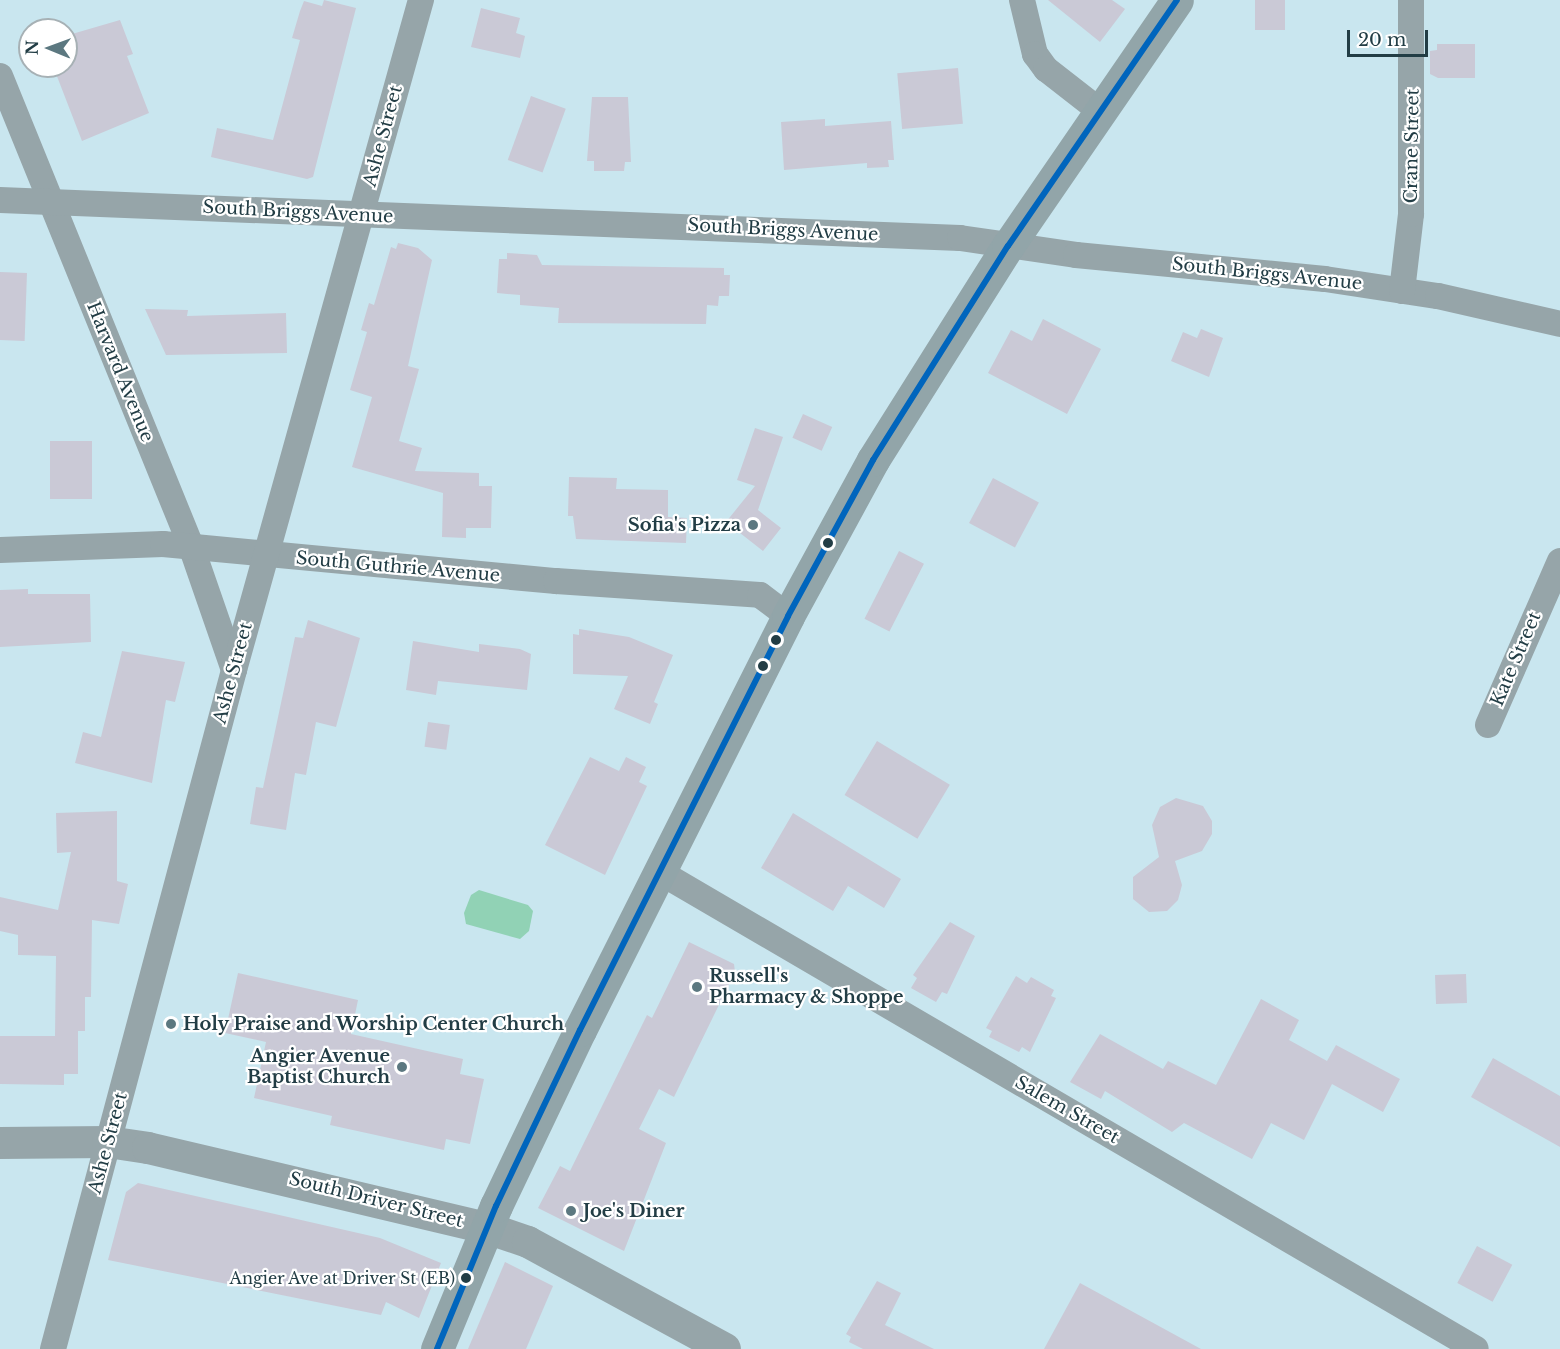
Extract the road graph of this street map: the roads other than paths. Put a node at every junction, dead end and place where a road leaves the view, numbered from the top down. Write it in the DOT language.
graph roads {
  1 [pos="421,0"];
  2 [pos="1022,0"];
  3 [pos="1177,0"];
  4 [pos="1411,0"];
  5 [pos="0,76"];
  6 [pos="1101,112"];
  7 [pos="0,200"];
  8 [pos="51,202"];
  9 [pos="363,215"];
  10 [pos="1008,246"];
  11 [pos="1402,291"];
  12 [pos="1560,324"];
  13 [pos="190,546"];
  14 [pos="0,550"];
  15 [pos="266,556"];
  16 [pos="1560,561"];
  17 [pos="788,616"];
  18 [pos="234,670"];
  19 [pos="1488,725"];
  20 [pos="658,871"];
  21 [pos="108,1142"];
  22 [pos="0,1143"];
  23 [pos="487,1228"];
  24 [pos="53,1349"];
  25 [pos="437,1349"];
  26 [pos="725,1349"];
  27 [pos="1476,1349"];
  1 -- 9 [label="street, Ashe Street"];
  2 -- 6 [label="street"];
  3 -- 6 [label="main road"];
  4 -- 11 [label="street, Crane Street"];
  5 -- 8 [label="street, Harvard Avenue"];
  6 -- 10 [label="main road"];
  7 -- 8 [label="street, South Briggs Avenue"];
  8 -- 9 [label="street, South Briggs Avenue"];
  8 -- 13 [label="street, Harvard Avenue"];
  9 -- 10 [label="street, South Briggs Avenue"];
  9 -- 15 [label="street, Ashe Street"];
  10 -- 11 [label="street, South Briggs Avenue"];
  10 -- 17 [label="main road"];
  11 -- 12 [label="street, South Briggs Avenue"];
  13 -- 14 [label="street, South Guthrie Avenue"];
  13 -- 15 [label="street, South Guthrie Avenue"];
  13 -- 18 [label="street, Harvard Avenue"];
  15 -- 17 [label="street, South Guthrie Avenue"];
  15 -- 18 [label="street, Ashe Street"];
  16 -- 19 [label="street, Kate Street"];
  17 -- 20 [label="main road"];
  18 -- 21 [label="street, Ashe Street"];
  20 -- 23 [label="main road"];
  20 -- 27 [label="street, Salem Street"];
  21 -- 22 [label="street, South Driver Street"];
  21 -- 23 [label="street, South Driver Street"];
  21 -- 24 [label="street, Ashe Street"];
  23 -- 25 [label="main road"];
  23 -- 26 [label="street, South Driver Street"];
}
